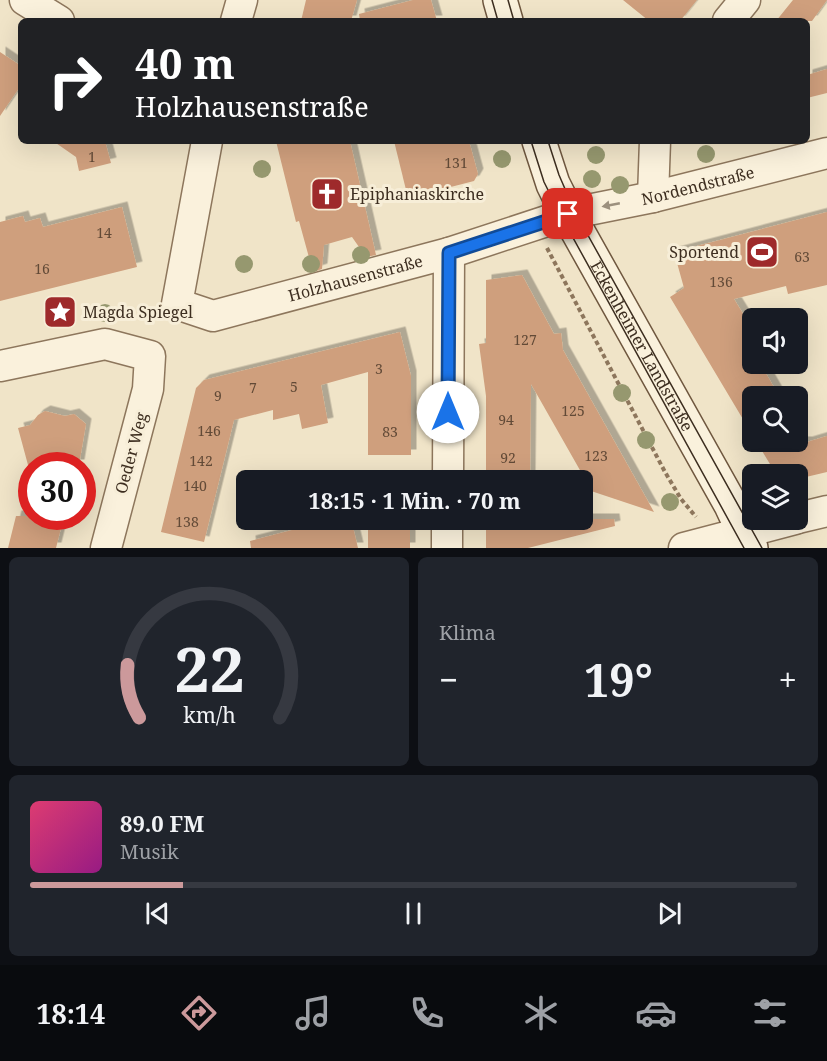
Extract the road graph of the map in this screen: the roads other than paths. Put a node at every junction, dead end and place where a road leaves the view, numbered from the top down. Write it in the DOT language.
graph roads {
  1 [pos="25,0"];
  2 [pos="242,0"];
  3 [pos="500,0"];
  4 [pos="746,0"];
  5 [pos="54,18"];
  6 [pos="237,18"];
  7 [pos="505,18"];
  8 [pos="731,18"];
  9 [pos="206,144"];
  10 [pos="540,144"];
  11 [pos="655,144"];
  12 [pos="827,153"];
  13 [pos="653,197"];
  14 [pos="568,214"];
  15 [pos="449,253"];
  16 [pos="0,366"];
  17 [pos="448,470"];
  18 [pos="827,511"];
  19 [pos="808,516"];
  20 [pos="447,530"];
  21 [pos="772,530"];
  22 [pos="748,541"];
  23 [pos="106,548"];
  24 [pos="447,548"];
  25 [pos="684,548"];
  1 -- 5 [label="street"];
  2 -- 6 [label="street"];
  3 -- 7 [label="main road"];
  4 -- 8 [label="street"];
  9 -- 15 [label="street, Holzhausenstraße"];
  10 -- 14 [label="main road, Eckenheimer Landstraße"];
  11 -- 13 [label="street"];
  12 -- 13 [label="street, Nordendstraße"];
  13 -- 14 [label="street, Nordendstraße, one-way"];
  14 -- 15 [label="street, Holzhausenstraße"];
  14 -- 22 [label="main road, Eckenheimer Landstraße"];
  15 -- 17 [label="street"];
  16 -- 23 [label="street, Oeder Weg"];
  18 -- 19 [label="street"];
  20 -- 24 [label="street"];
  21 -- 22 [label="street"];
  22 -- 25 [label="street"];
}
